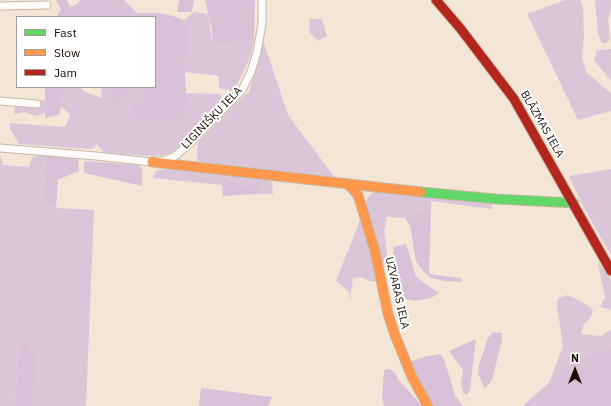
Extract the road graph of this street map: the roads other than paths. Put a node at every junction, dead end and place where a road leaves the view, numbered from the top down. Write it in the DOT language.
graph roads {
  1 [pos="262,0"];
  2 [pos="436,0"];
  3 [pos="0,6"];
  4 [pos="47,6"];
  5 [pos="0,101"];
  6 [pos="37,104"];
  7 [pos="0,148"];
  8 [pos="152,162"];
  9 [pos="348,184"];
  10 [pos="574,203"];
  11 [pos="611,271"];
  12 [pos="428,406"];
  1 -- 8 [label="street, LIGINIŠĶU IELA"];
  2 -- 10 [label="street, BLĀZMAS IELA"];
  3 -- 4 [label="street"];
  5 -- 6 [label="street"];
  7 -- 8 [label="street, LIGINIŠĶU IELA"];
  8 -- 9 [label="street"];
  9 -- 10 [label="street"];
  9 -- 12 [label="street, UZVARAS IELA"];
  10 -- 11 [label="street, BLĀZMAS IELA"];
}
